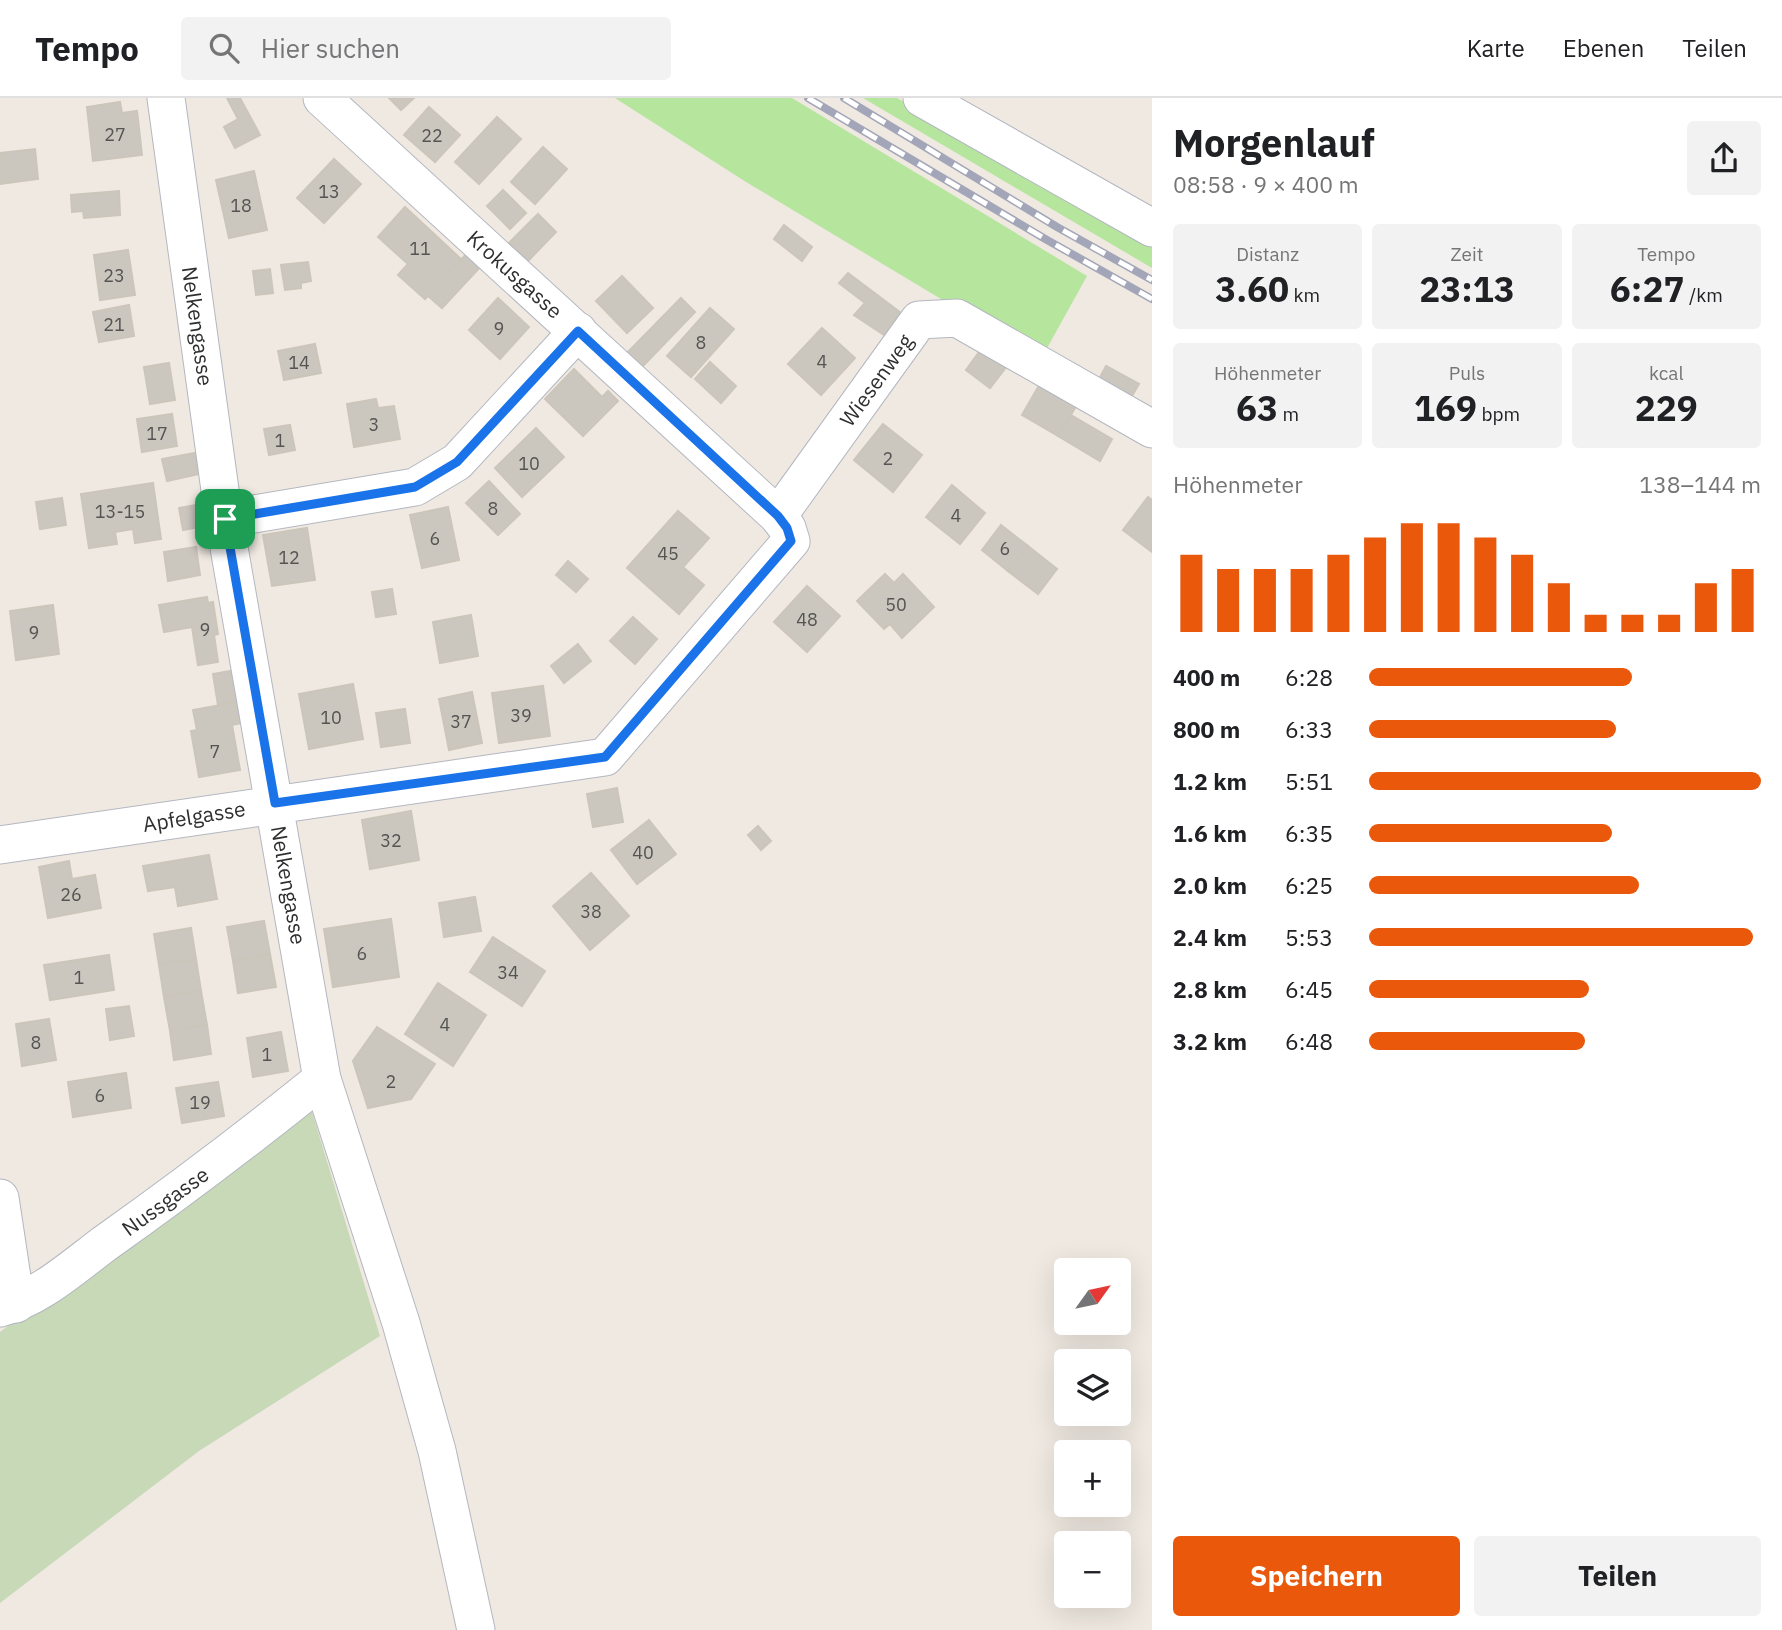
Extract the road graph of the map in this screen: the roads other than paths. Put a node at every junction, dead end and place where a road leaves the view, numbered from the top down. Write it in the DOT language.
graph roads {
  1 [pos="166,98"];
  2 [pos="322,98"];
  3 [pos="922,98"];
  4 [pos="1152,228"];
  5 [pos="578,331"];
  6 [pos="1152,429"];
  7 [pos="225,519"];
  8 [pos="785,529"];
  9 [pos="275,803"];
  10 [pos="0,845"];
  11 [pos="322,1079"];
  12 [pos="0,1198"];
  13 [pos="8,1306"];
  14 [pos="476,1630"];
  1 -- 7 [label="street, Nelkengasse"];
  2 -- 5 [label="street, Krokusgasse"];
  3 -- 4 [label="street"];
  5 -- 7 [label="street"];
  5 -- 8 [label="street, Krokusgasse"];
  6 -- 8 [label="street, Wiesenweg"];
  7 -- 9 [label="street, Nelkengasse"];
  8 -- 9 [label="street, Apfelgasse"];
  9 -- 10 [label="street, Apfelgasse"];
  9 -- 11 [label="street, Nelkengasse"];
  11 -- 13 [label="street, Nussgasse"];
  11 -- 14 [label="street, Nelkengasse"];
  12 -- 13 [label="street"];
}
